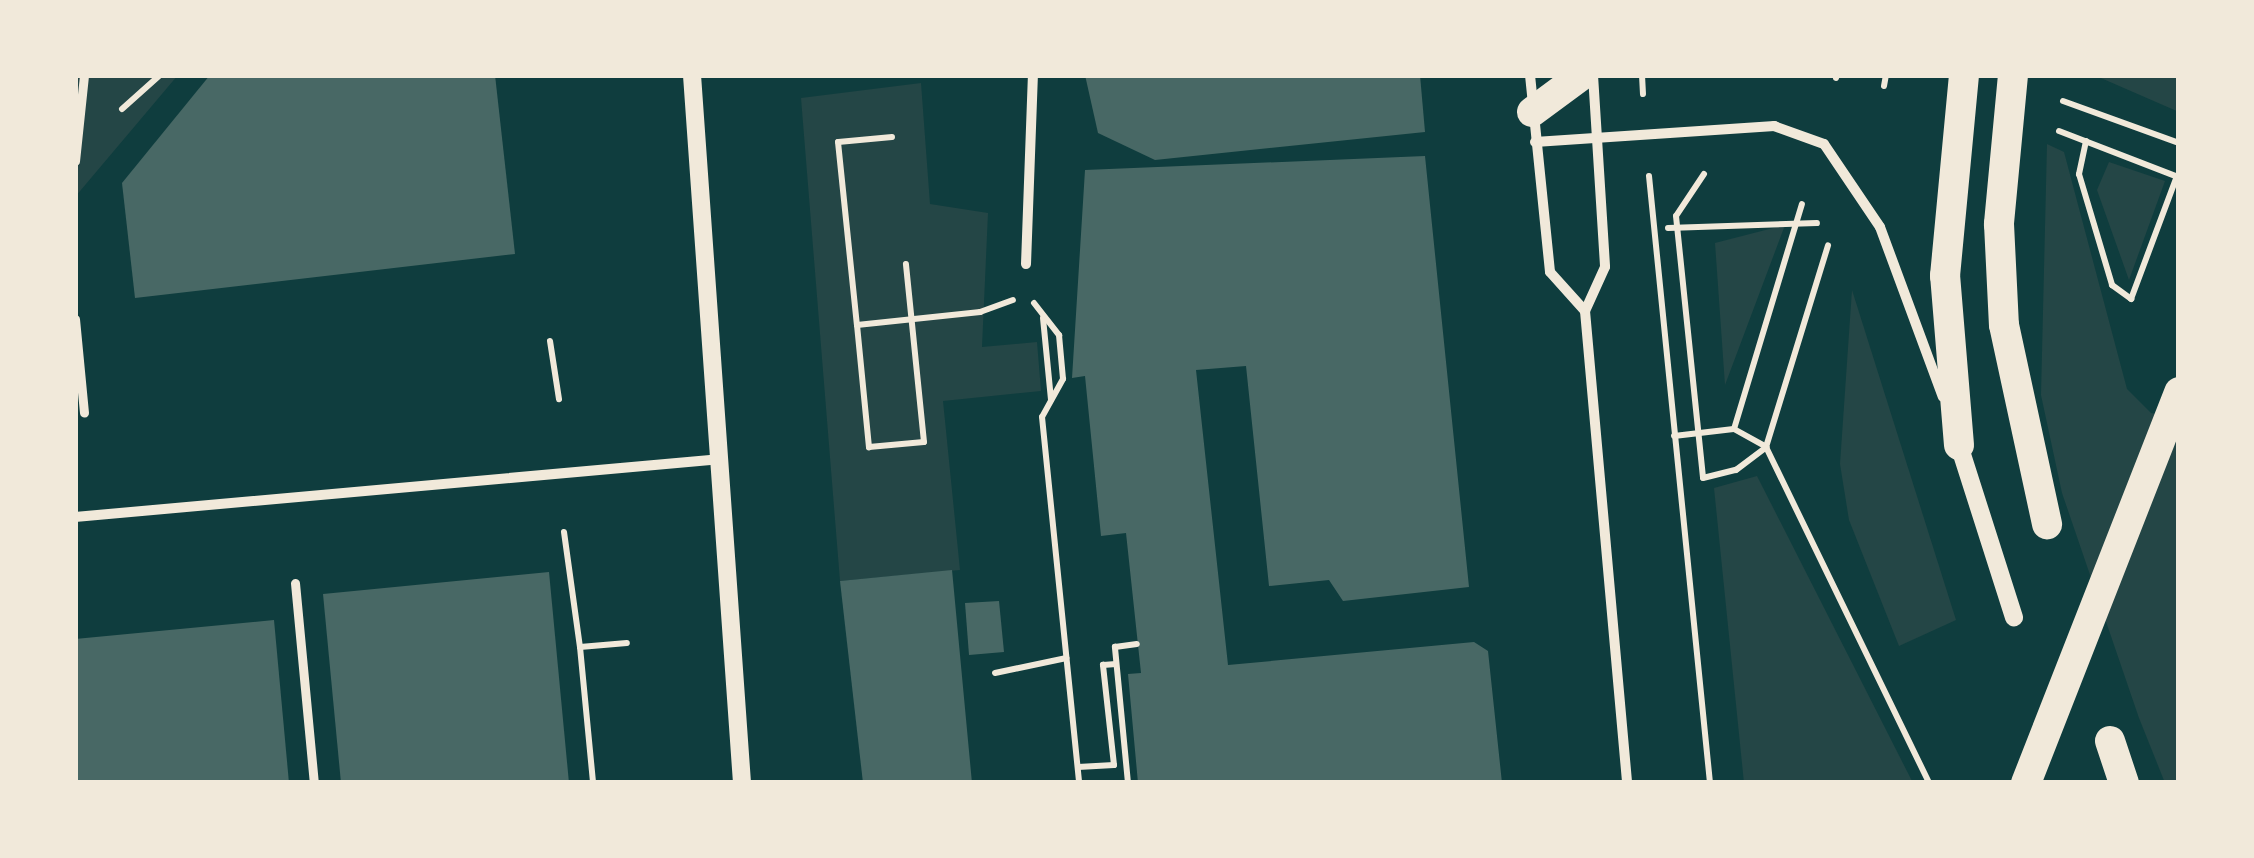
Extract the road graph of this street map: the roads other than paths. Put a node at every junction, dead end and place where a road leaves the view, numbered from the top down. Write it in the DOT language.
graph roads {
  1 [pos="84,75"];
  2 [pos="692,75"];
  3 [pos="1034,75"];
  4 [pos="1530,75"];
  5 [pos="1582,75"];
  6 [pos="1593,75"];
  7 [pos="1964,75"];
  8 [pos="2012,75"];
  9 [pos="1534,127"];
  10 [pos="1597,136"];
  11 [pos="75,161"];
  12 [pos="1026,264"];
  13 [pos="1585,311"];
  14 [pos="75,319"];
  15 [pos="2179,392"];
  16 [pos="84,413"];
  17 [pos="1959,445"];
  18 [pos="722,459"];
  19 [pos="75,517"];
  20 [pos="2047,524"];
  21 [pos="296,582"];
  22 [pos="2014,617"];
  23 [pos="2110,740"];
  24 [pos="314,783"];
  25 [pos="742,783"];
  26 [pos="1627,783"];
  27 [pos="2026,783"];
  28 [pos="2124,783"];
  1 -- 11 [label="street"];
  2 -- 18 [label="street"];
  3 -- 12 [label="street"];
  4 -- 9 [label="street"];
  5 -- 9 [label="highway"];
  6 -- 10 [label="street"];
  7 -- 17 [label="highway"];
  8 -- 20 [label="highway"];
  9 -- 10 [label="street"];
  9 -- 13 [label="street"];
  10 -- 13 [label="street"];
  10 -- 17 [label="street"];
  13 -- 26 [label="street"];
  14 -- 16 [label="street"];
  15 -- 27 [label="highway"];
  17 -- 22 [label="street"];
  18 -- 19 [label="street"];
  18 -- 25 [label="street"];
  21 -- 24 [label="street"];
  23 -- 28 [label="highway"];
}
